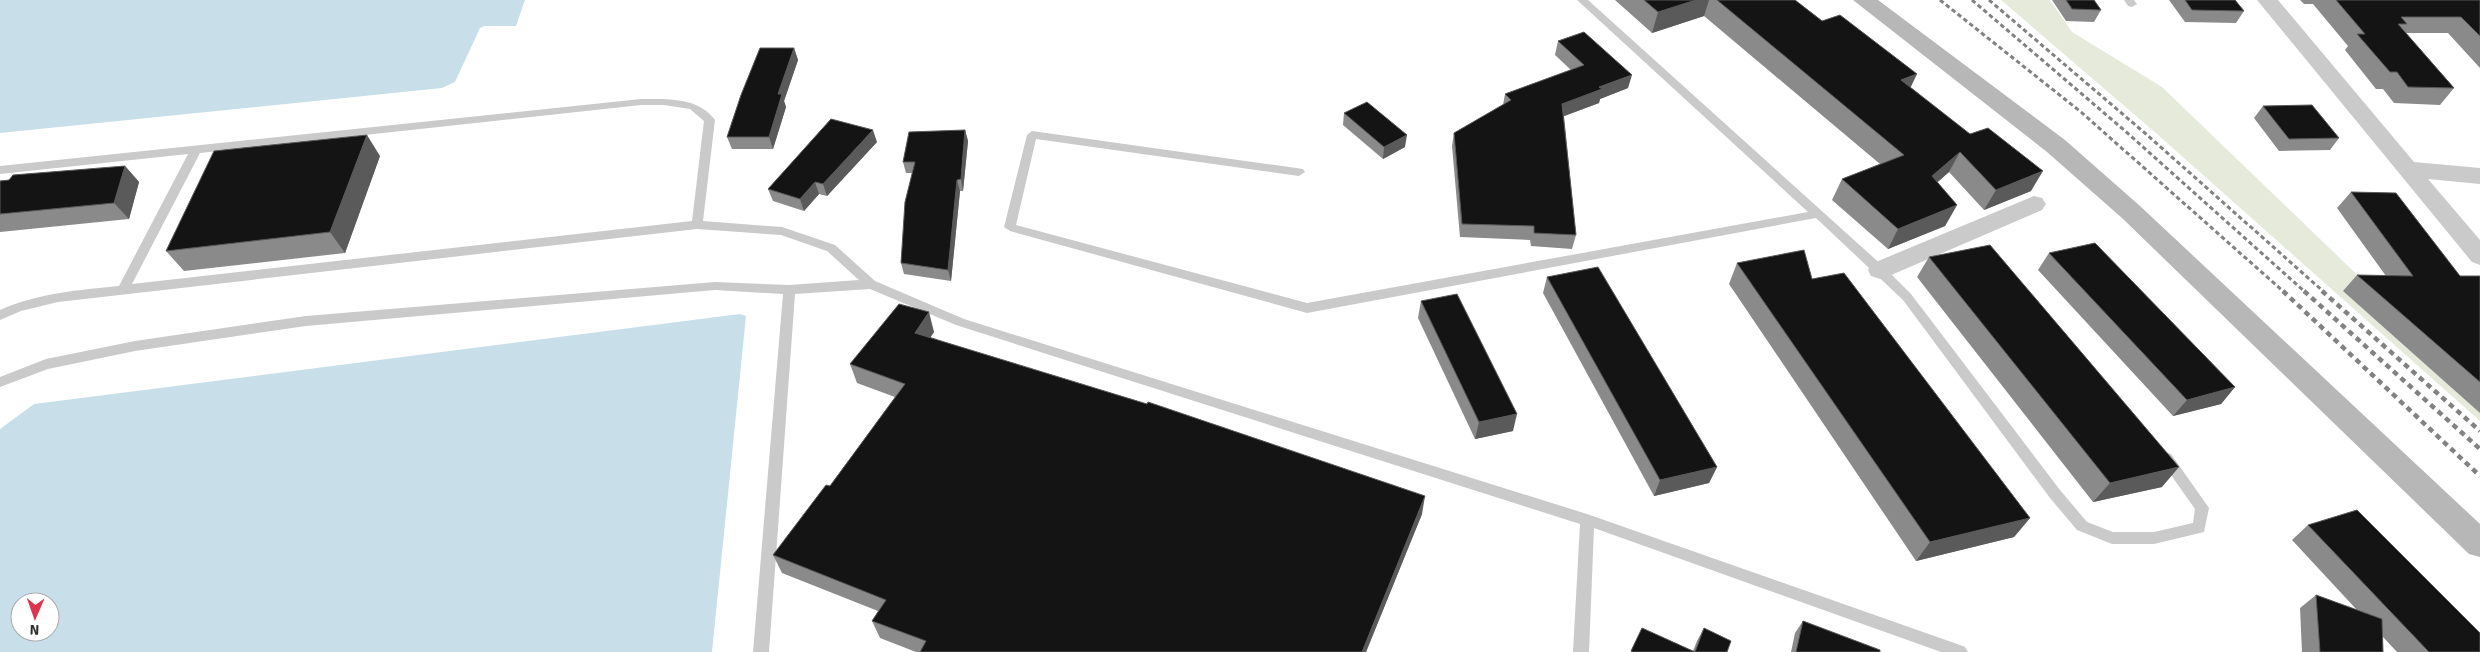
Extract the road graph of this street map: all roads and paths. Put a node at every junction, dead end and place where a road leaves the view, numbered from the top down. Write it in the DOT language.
graph roads {
  1 [pos="1582,0"];
  2 [pos="1864,0"];
  3 [pos="2267,0"];
  4 [pos="196,149"];
  5 [pos="2407,169"];
  6 [pos="0,170"];
  7 [pos="1299,172"];
  8 [pos="2480,176"];
  9 [pos="2034,204"];
  10 [pos="1817,214"];
  11 [pos="697,226"];
  12 [pos="2480,256"];
  13 [pos="1880,270"];
  14 [pos="871,284"];
  15 [pos="122,290"];
  16 [pos="789,290"];
  17 [pos="0,315"];
  18 [pos="0,382"];
  19 [pos="2159,450"];
  20 [pos="2404,474"];
  21 [pos="1587,520"];
  22 [pos="2480,544"];
  23 [pos="2480,562"];
  24 [pos="761,652"];
  25 [pos="1581,652"];
  26 [pos="1960,652"];
  1 -- 10 [label="lane"];
  2 -- 20 [label="street"];
  3 -- 5 [label="street"];
  4 -- 6 [label="lane"];
  4 -- 11 [label="lane"];
  4 -- 15 [label="lane"];
  5 -- 8 [label="street"];
  5 -- 12 [label="street"];
  7 -- 10 [label="lane"];
  9 -- 13 [label="street"];
  10 -- 13 [label="lane"];
  11 -- 14 [label="lane"];
  11 -- 15 [label="lane"];
  13 -- 19 [label="lane"];
  14 -- 16 [label="lane"];
  14 -- 21 [label="lane"];
  15 -- 17 [label="lane"];
  16 -- 18 [label="lane"];
  16 -- 24 [label="lane"];
  20 -- 22 [label="street"];
  20 -- 23 [label="street"];
  21 -- 25 [label="lane"];
  21 -- 26 [label="lane"];
}
